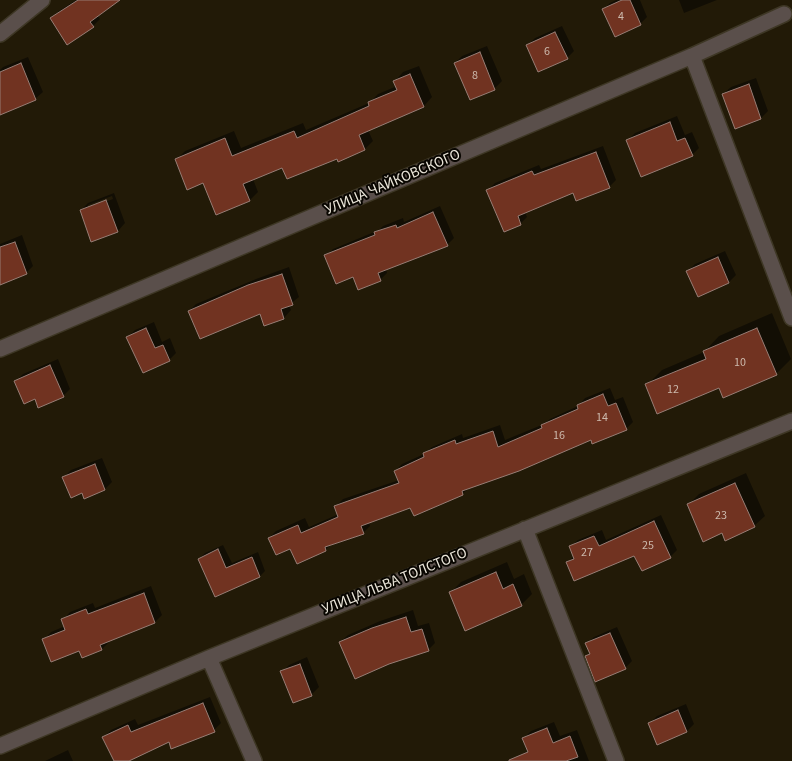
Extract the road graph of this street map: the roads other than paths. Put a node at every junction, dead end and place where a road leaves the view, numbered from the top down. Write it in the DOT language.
graph roads {
  1 [pos="42,0"];
  2 [pos="784,14"];
  3 [pos="0,34"];
  4 [pos="692,56"];
  5 [pos="792,318"];
  6 [pos="0,349"];
  7 [pos="792,421"];
  8 [pos="525,529"];
  9 [pos="210,658"];
  10 [pos="0,746"];
  11 [pos="254,761"];
  12 [pos="616,761"];
  1 -- 3 [label="street"];
  2 -- 4 [label="street, УЛИЦА ЧАЙКОВСКОГО"];
  4 -- 5 [label="street"];
  4 -- 6 [label="street, УЛИЦА ЧАЙКОВСКОГО"];
  7 -- 8 [label="street, УЛИЦА ЛЬВА ТОЛСТОГО"];
  8 -- 9 [label="street, УЛИЦА ЛЬВА ТОЛСТОГО"];
  8 -- 12 [label="street"];
  9 -- 10 [label="street, УЛИЦА ЛЬВА ТОЛСТОГО"];
  9 -- 11 [label="street"];
}
